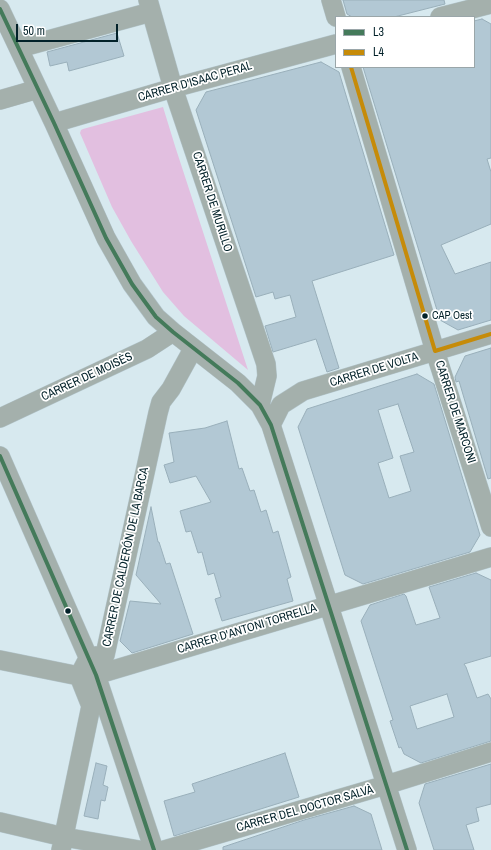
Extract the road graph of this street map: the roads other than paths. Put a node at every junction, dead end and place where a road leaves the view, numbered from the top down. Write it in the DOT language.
graph roads {
  1 [pos="331,0"];
  2 [pos="491,4"];
  3 [pos="150,6"];
  4 [pos="335,16"];
  5 [pos="444,16"];
  6 [pos="1,17"];
  7 [pos="335,44"];
  8 [pos="19,48"];
  9 [pos="351,68"];
  10 [pos="173,88"];
  11 [pos="38,89"];
  12 [pos="0,100"];
  13 [pos="54,123"];
  14 [pos="173,332"];
  15 [pos="491,334"];
  16 [pos="193,349"];
  17 [pos="435,351"];
  18 [pos="260,405"];
  19 [pos="0,418"];
  20 [pos="271,425"];
  21 [pos="0,456"];
  22 [pos="491,527"];
  23 [pos="491,557"];
  24 [pos="328,605"];
  25 [pos="89,658"];
  26 [pos="0,660"];
  27 [pos="88,676"];
  28 [pos="88,723"];
  29 [pos="114,728"];
  30 [pos="491,752"];
  31 [pos="386,785"];
  32 [pos="0,822"];
  33 [pos="62,843"];
  34 [pos="139,850"];
  35 [pos="154,850"];
  36 [pos="164,850"];
  37 [pos="407,850"];
  1 -- 4 [label="street"];
  2 -- 5 [label="street"];
  3 -- 8 [label="street"];
  3 -- 10 [label="street, CARRER DE MURILLO"];
  6 -- 8 [label="street"];
  7 -- 10 [label="street, CARRER D'ISAAC PERAL"];
  8 -- 11 [label="street"];
  9 -- 17 [label="street, CARRER DE MARCONI"];
  10 -- 13 [label="street, CARRER D'ISAAC PERAL"];
  10 -- 18 [label="street, CARRER DE MURILLO"];
  11 -- 12 [label="street"];
  11 -- 13 [label="street"];
  13 -- 14 [label="street"];
  14 -- 16 [label="street"];
  14 -- 19 [label="street, CARRER DE MOISÈS"];
  15 -- 17 [label="street, CARRER DE VOLTA"];
  16 -- 18 [label="street"];
  16 -- 25 [label="street, CARRER DE CALDERÓN DE LA BARCA"];
  17 -- 20 [label="street, CARRER DE VOLTA"];
  17 -- 22 [label="street, CARRER DE MARCONI"];
  18 -- 20 [label="street"];
  20 -- 24 [label="street"];
  21 -- 25 [label="street"];
  23 -- 24 [label="street, CARRER D'ANTONI TORRELLA"];
  24 -- 27 [label="street, CARRER D'ANTONI TORRELLA"];
  24 -- 31 [label="street"];
  25 -- 27 [label="street, CARRER DE CALDERÓN DE LA BARCA"];
  26 -- 27 [label="street"];
  27 -- 28 [label="street"];
  27 -- 29 [label="street"];
  28 -- 29 [label="street"];
  28 -- 33 [label="street"];
  29 -- 35 [label="street"];
  30 -- 31 [label="street, CARRER DEL DOCTOR SALVÀ"];
  31 -- 36 [label="street, CARRER DEL DOCTOR SALVÀ"];
  31 -- 37 [label="street"];
  32 -- 33 [label="street"];
  33 -- 34 [label="street"];
}
